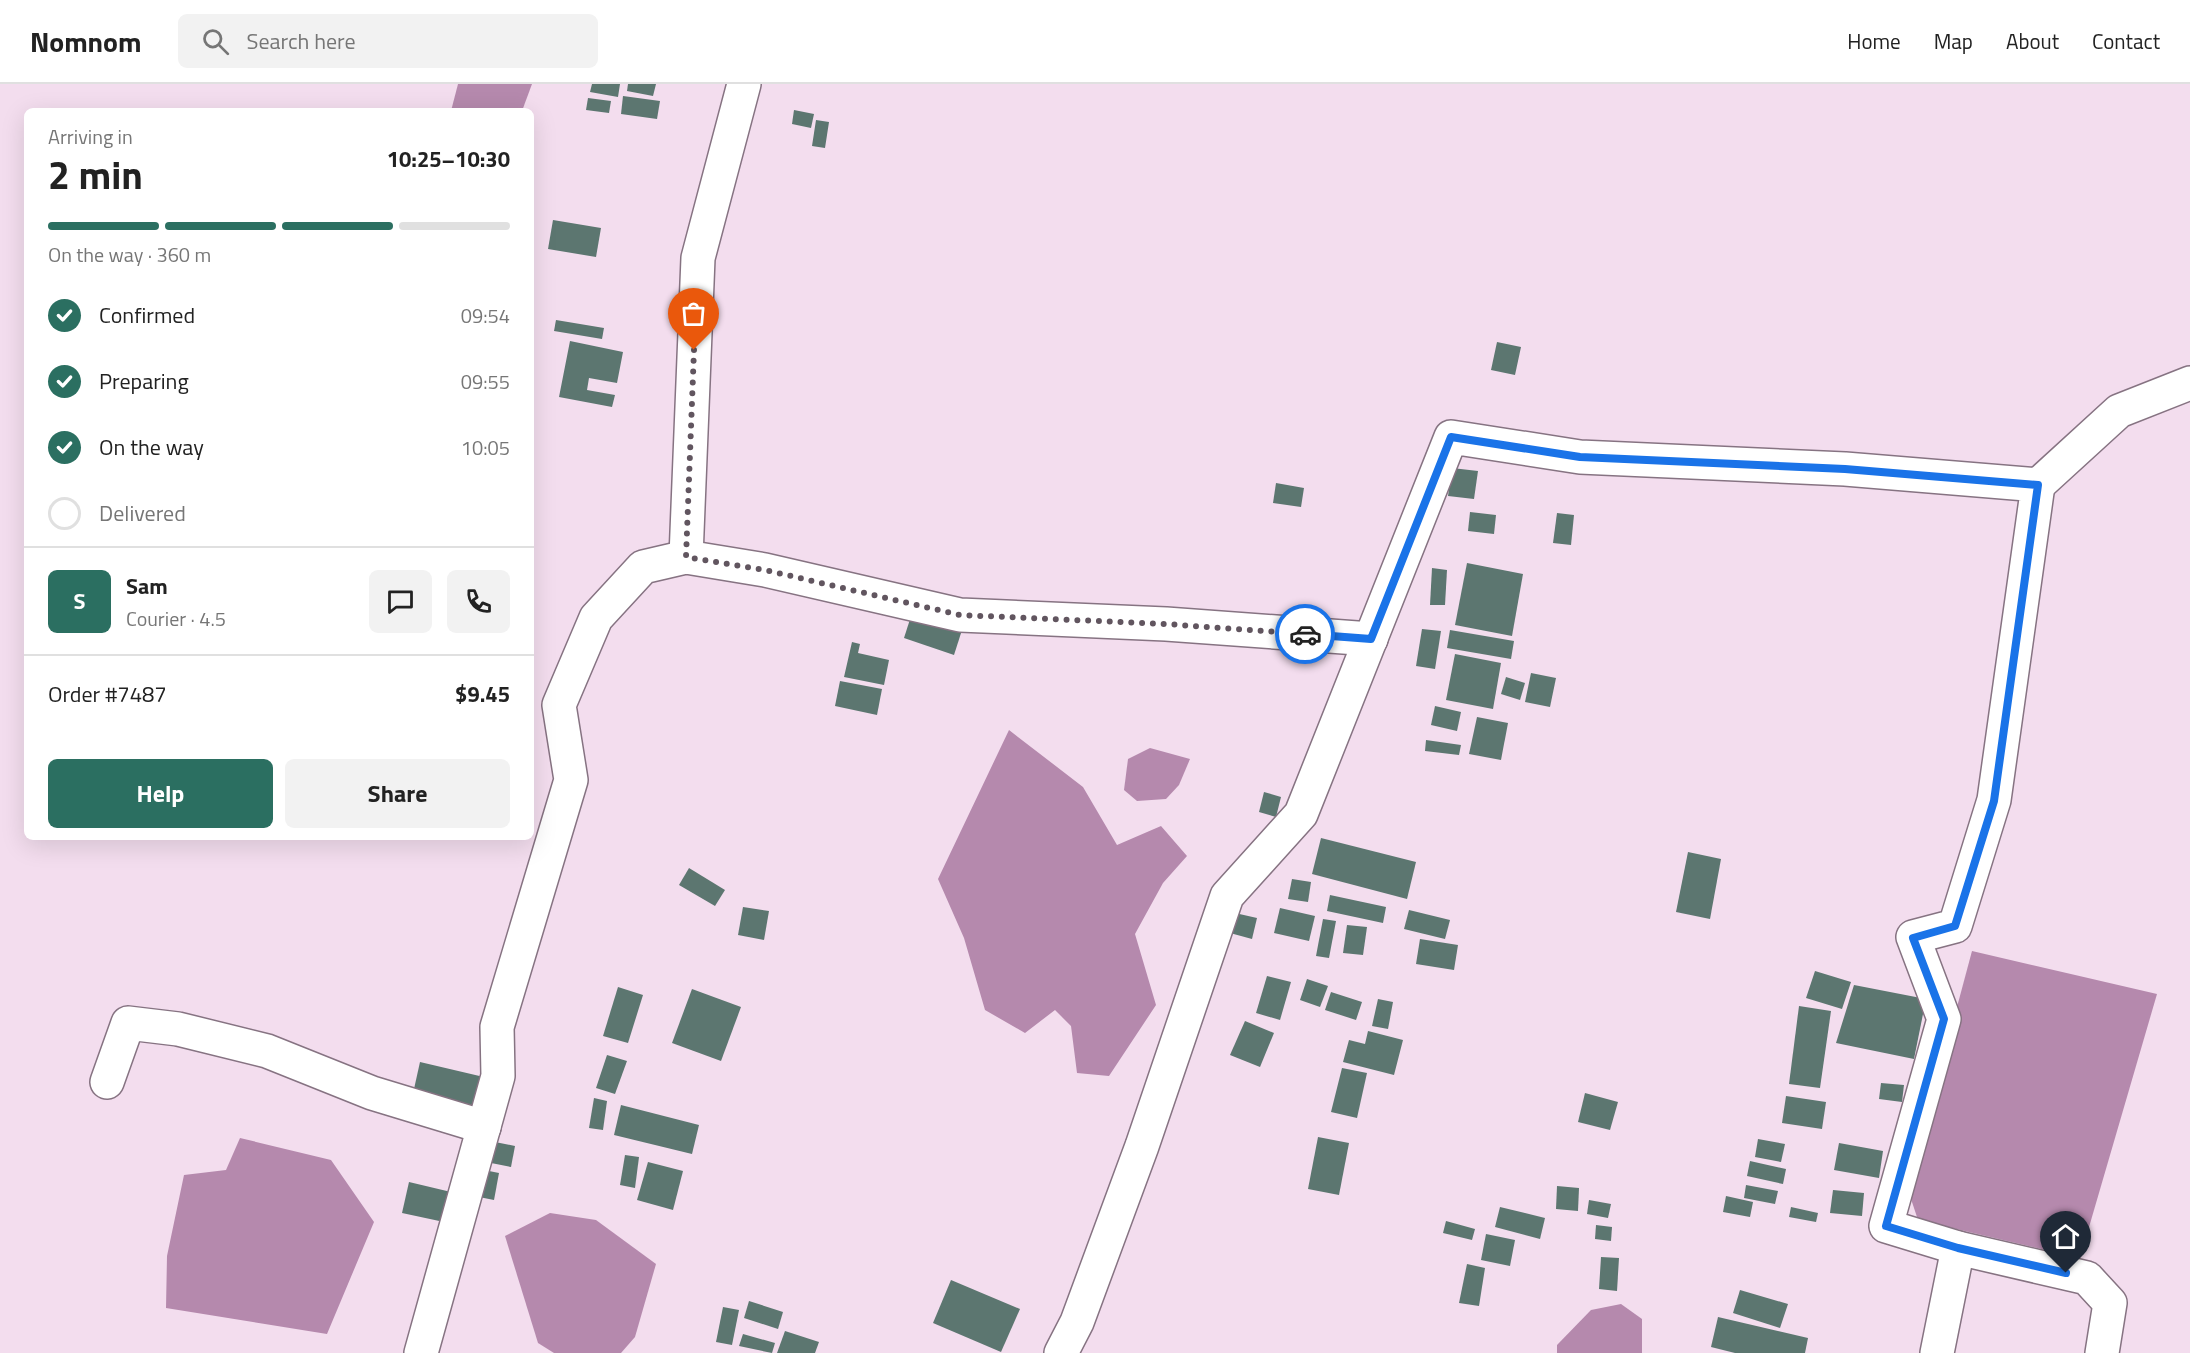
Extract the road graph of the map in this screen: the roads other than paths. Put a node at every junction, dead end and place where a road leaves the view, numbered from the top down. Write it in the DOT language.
graph roads {
  1 [pos="744,84"];
  2 [pos="2190,383"];
  3 [pos="2038,485"];
  4 [pos="686,557"];
  5 [pos="1371,639"];
  6 [pos="107,1082"];
  7 [pos="484,1127"];
  8 [pos="1958,1248"];
  9 [pos="421,1353"];
  10 [pos="1061,1353"];
  11 [pos="1937,1353"];
  12 [pos="2102,1353"];
  1 -- 4 [label="street"];
  2 -- 3 [label="street"];
  3 -- 5 [label="street"];
  3 -- 8 [label="street"];
  4 -- 5 [label="street"];
  4 -- 7 [label="street"];
  5 -- 10 [label="street"];
  6 -- 7 [label="street"];
  7 -- 9 [label="street"];
  8 -- 11 [label="street"];
  8 -- 12 [label="street"];
}
